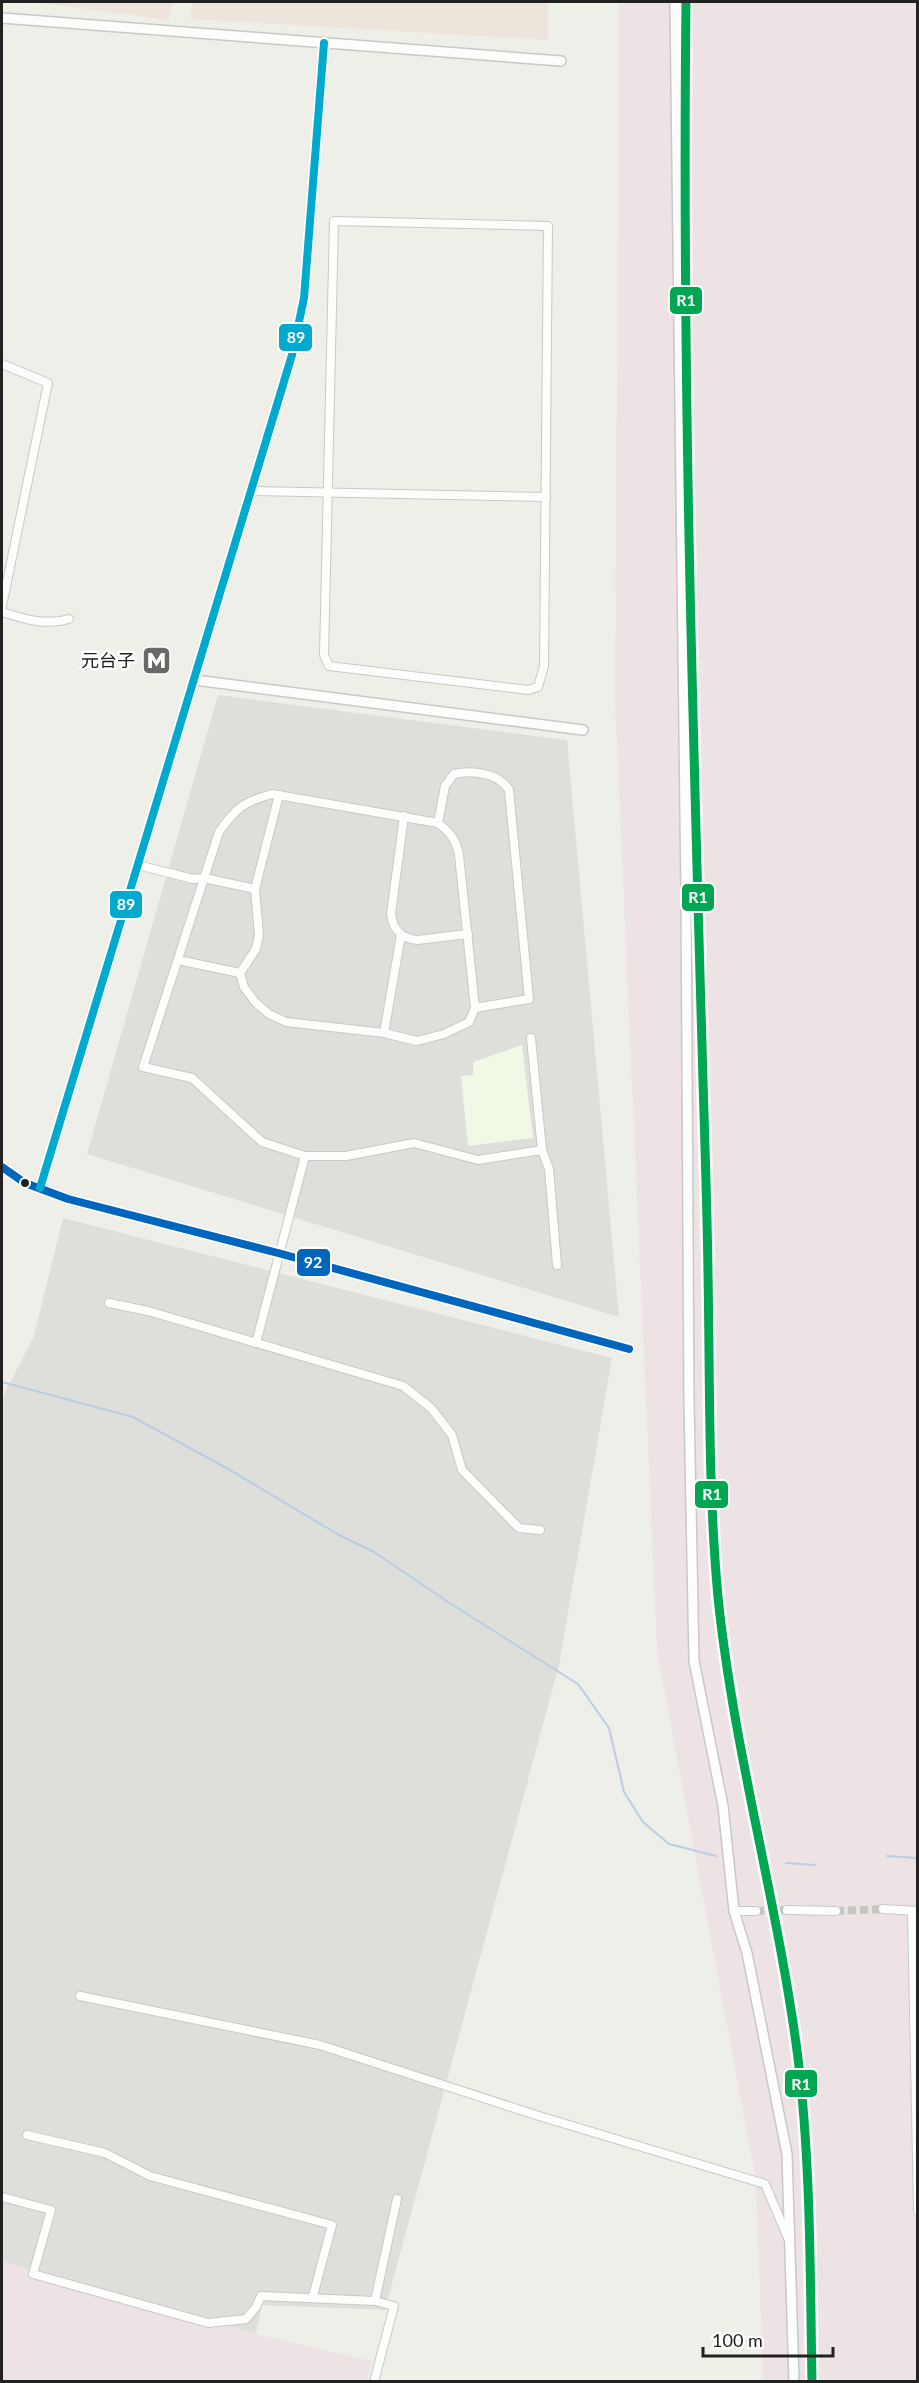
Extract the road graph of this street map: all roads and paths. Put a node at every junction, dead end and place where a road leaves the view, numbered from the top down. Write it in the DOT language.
graph roads {
  1 [pos="675,2"];
  2 [pos="2,18"];
  3 [pos="324,43"];
  4 [pos="561,61"];
  5 [pos="2,364"];
  6 [pos="251,491"];
  7 [pos="328,494"];
  8 [pos="546,497"];
  9 [pos="2,606"];
  10 [pos="2,612"];
  11 [pos="69,618"];
  12 [pos="195,680"];
  13 [pos="583,730"];
  14 [pos="279,795"];
  15 [pos="404,816"];
  16 [pos="438,823"];
  17 [pos="138,865"];
  18 [pos="204,878"];
  19 [pos="255,889"];
  20 [pos="468,934"];
  21 [pos="402,935"];
  22 [pos="178,960"];
  23 [pos="240,973"];
  24 [pos="475,1008"];
  25 [pos="384,1033"];
  26 [pos="531,1038"];
  27 [pos="542,1150"];
  28 [pos="305,1156"];
  29 [pos="2,1167"];
  30 [pos="40,1188"];
  31 [pos="278,1253"];
  32 [pos="557,1265"];
  33 [pos="109,1303"];
  34 [pos="256,1343"];
  35 [pos="629,1348"];
  36 [pos="540,1530"];
  37 [pos="883,1909"];
  38 [pos="787,1910"];
  39 [pos="734,1911"];
  40 [pos="756,1911"];
  41 [pos="836,1911"];
  42 [pos="915,1911"];
  43 [pos="80,1996"];
  44 [pos="27,2135"];
  45 [pos="2,2197"];
  46 [pos="397,2199"];
  47 [pos="918,2211"];
  48 [pos="791,2245"];
  49 [pos="313,2296"];
  50 [pos="375,2301"];
  51 [pos="374,2382"];
  52 [pos="794,2382"];
  1 -- 39 [label="street"];
  2 -- 3 [label="street"];
  3 -- 4 [label="street"];
  3 -- 6 [label="street"];
  5 -- 9 [label="street"];
  6 -- 7 [label="street"];
  6 -- 12 [label="street"];
  7 -- 8 [label="street"];
  7 -- 8 [label="street"];
  7 -- 8 [label="street"];
  10 -- 11 [label="street"];
  12 -- 13 [label="street"];
  12 -- 17 [label="street"];
  14 -- 15 [label="street"];
  14 -- 18 [label="street"];
  14 -- 19 [label="street"];
  15 -- 16 [label="street"];
  15 -- 21 [label="street"];
  16 -- 20 [label="street"];
  16 -- 24 [label="street"];
  17 -- 18 [label="street"];
  17 -- 30 [label="street"];
  18 -- 19 [label="street"];
  18 -- 22 [label="street"];
  19 -- 23 [label="street"];
  20 -- 21 [label="street"];
  20 -- 24 [label="street"];
  21 -- 25 [label="street"];
  22 -- 23 [label="street"];
  22 -- 28 [label="street"];
  23 -- 25 [label="street"];
  24 -- 25 [label="street"];
  26 -- 27 [label="street"];
  27 -- 28 [label="street"];
  27 -- 32 [label="street"];
  28 -- 31 [label="street"];
  29 -- 30 [label="street"];
  30 -- 31 [label="street"];
  31 -- 34 [label="street"];
  31 -- 35 [label="street"];
  33 -- 34 [label="street"];
  34 -- 36 [label="street"];
  37 -- 42 [label="street"];
  38 -- 41 [label="street"];
  39 -- 40 [label="street"];
  39 -- 48 [label="street"];
  42 -- 47 [label="street"];
  43 -- 48 [label="street"];
  44 -- 49 [label="street"];
  45 -- 49 [label="street"];
  46 -- 50 [label="street"];
  48 -- 52 [label="street"];
  49 -- 50 [label="street"];
  50 -- 51 [label="street"];
}
